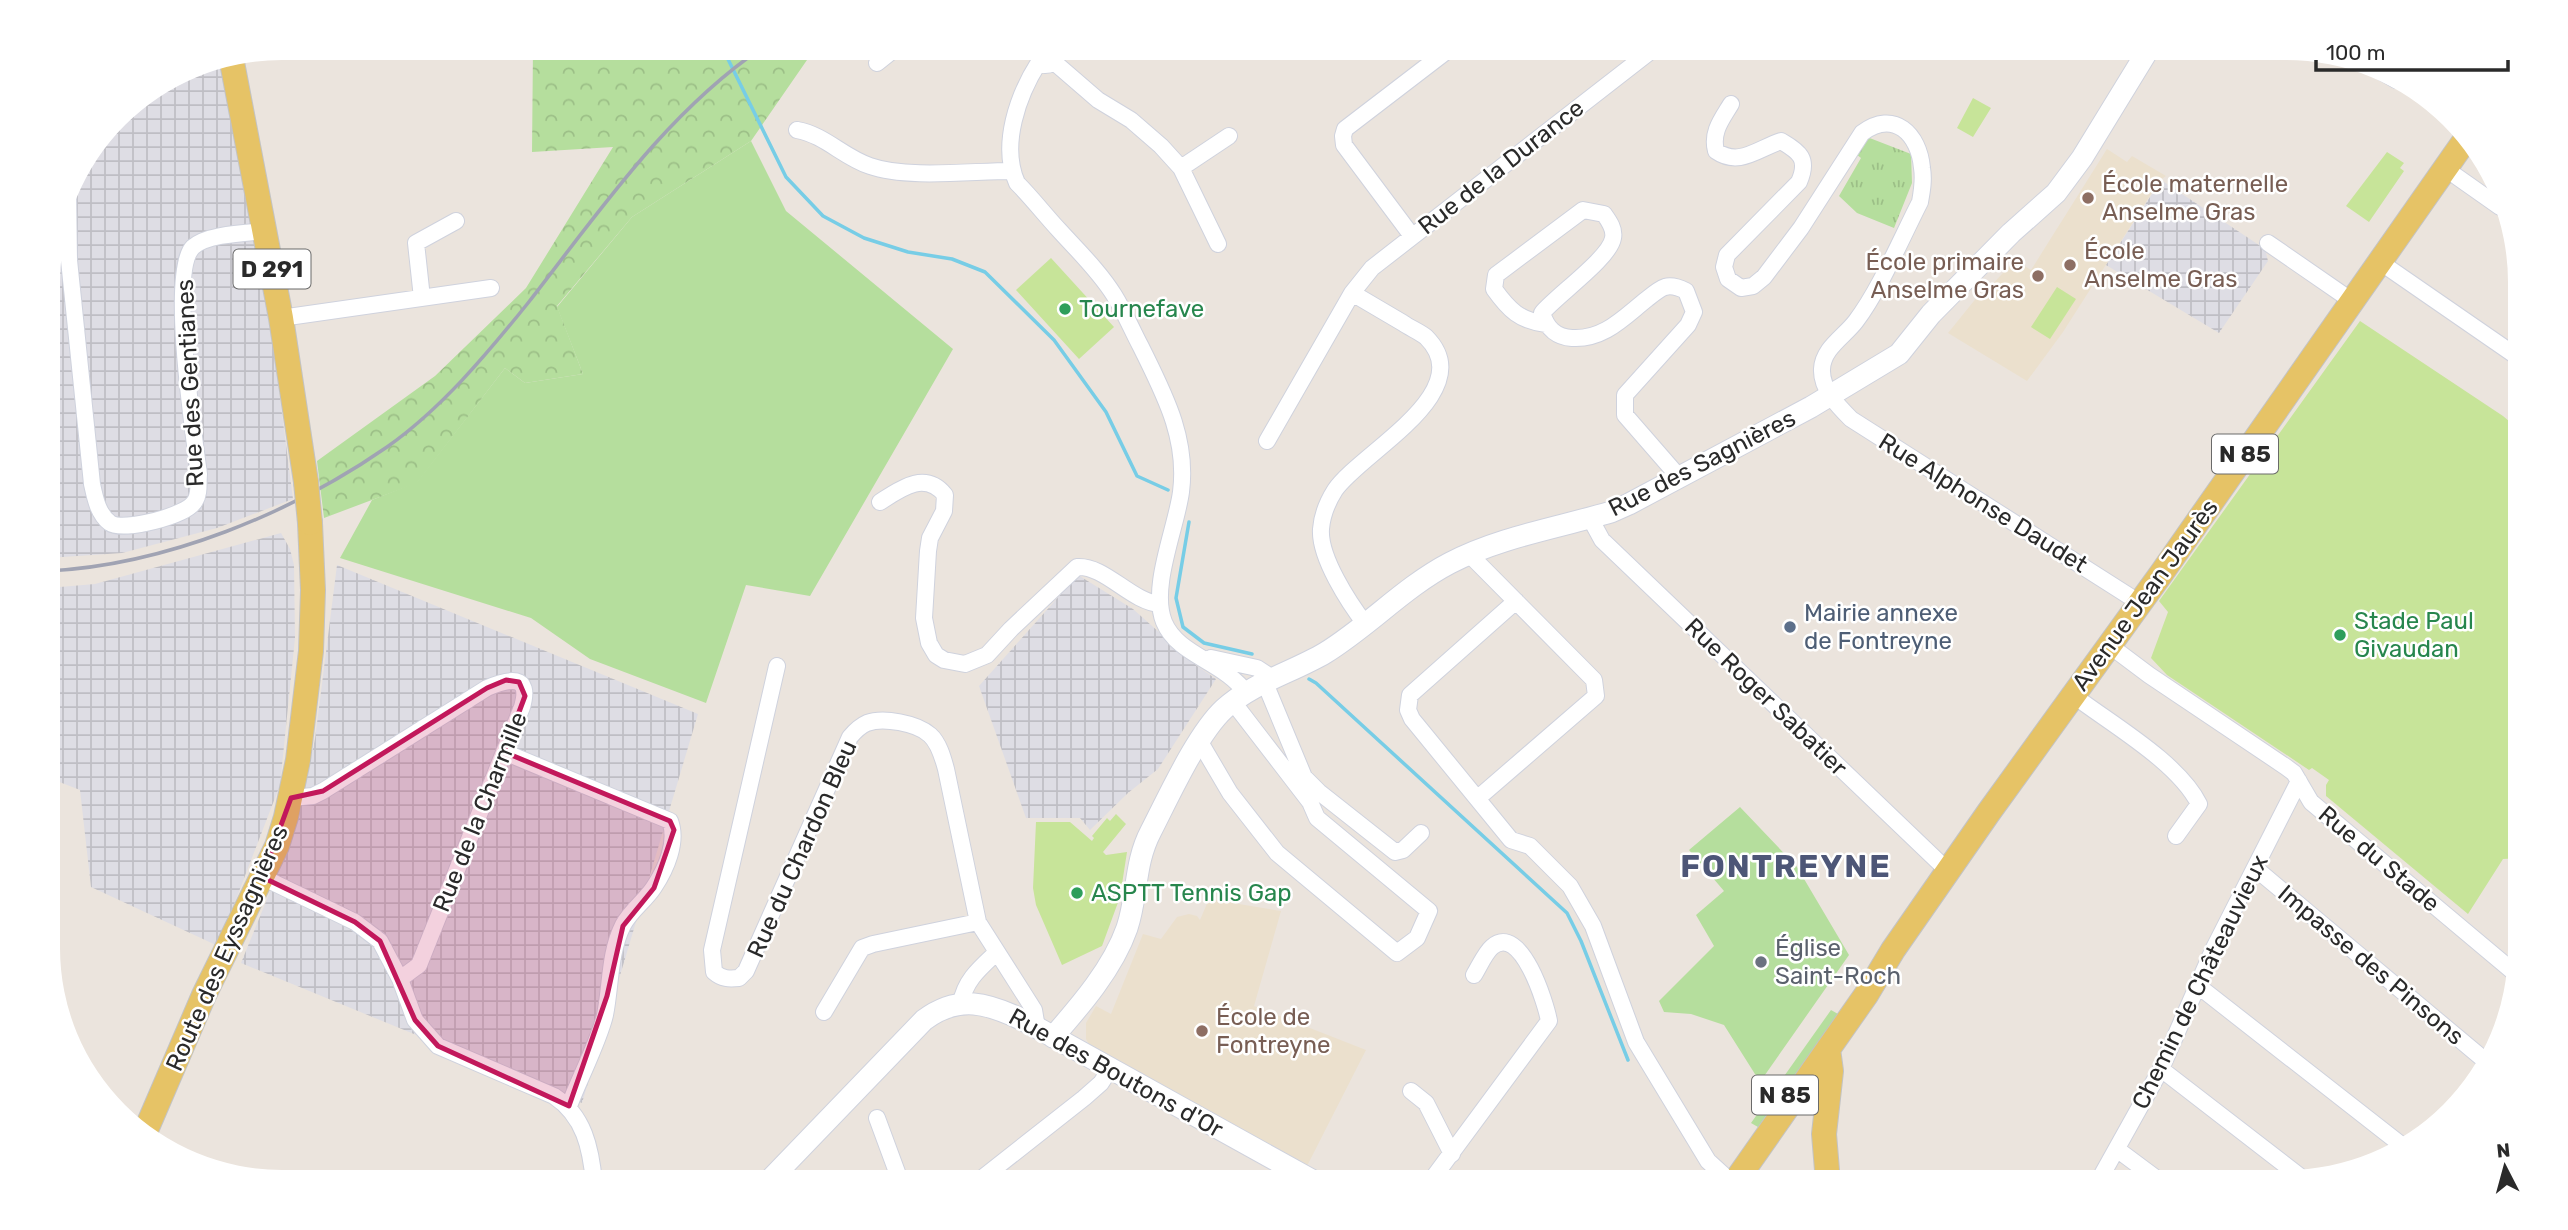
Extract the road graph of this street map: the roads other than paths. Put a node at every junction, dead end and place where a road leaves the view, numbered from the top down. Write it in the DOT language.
graph roads {
  1 [pos="881,60"];
  2 [pos="1042,60"];
  3 [pos="1052,60"];
  4 [pos="1435,60"];
  5 [pos="1634,60"];
  6 [pos="2142,60"];
  7 [pos="877,63"];
  8 [pos="233,65"];
  9 [pos="1731,104"];
  10 [pos="797,130"];
  11 [pos="1228,136"];
  12 [pos="2462,145"];
  13 [pos="1181,168"];
  14 [pos="2446,169"];
  15 [pos="1012,171"];
  16 [pos="2494,203"];
  17 [pos="68,220"];
  18 [pos="456,220"];
  19 [pos="265,231"];
  20 [pos="1412,236"];
  21 [pos="2268,243"];
  22 [pos="1218,244"];
  23 [pos="2380,262"];
  24 [pos="491,288"];
  25 [pos="1352,293"];
  26 [pos="422,298"];
  27 [pos="2352,301"];
  28 [pos="281,318"];
  29 [pos="1546,324"];
  30 [pos="2508,350"];
  31 [pos="1831,396"];
  32 [pos="1267,441"];
  33 [pos="1679,477"];
  34 [pos="880,502"];
  35 [pos="1590,518"];
  36 [pos="1469,554"];
  37 [pos="1516,601"];
  38 [pos="2140,603"];
  39 [pos="1160,604"];
  40 [pos="1366,625"];
  41 [pos="2109,645"];
  42 [pos="1202,657"];
  43 [pos="777,666"];
  44 [pos="1270,681"];
  45 [pos="2073,695"];
  46 [pos="1240,698"];
  47 [pos="1200,742"];
  48 [pos="504,752"];
  49 [pos="2299,781"];
  50 [pos="293,788"];
  51 [pos="1478,798"];
  52 [pos="1421,834"];
  53 [pos="2176,836"];
  54 [pos="2255,868"];
  55 [pos="1948,871"];
  56 [pos="262,877"];
  57 [pos="978,922"];
  58 [pos="1893,950"];
  59 [pos="997,952"];
  60 [pos="2507,967"];
  61 [pos="1474,975"];
  62 [pos="400,979"];
  63 [pos="2197,985"];
  64 [pos="961,1003"];
  65 [pos="824,1012"];
  66 [pos="1045,1032"];
  67 [pos="1828,1049"];
  68 [pos="2480,1057"];
  69 [pos="1110,1069"];
  70 [pos="2161,1069"];
  71 [pos="1411,1091"];
  72 [pos="569,1106"];
  73 [pos="877,1118"];
  74 [pos="148,1126"];
  75 [pos="2396,1141"];
  76 [pos="2118,1150"];
  77 [pos="1452,1154"];
  78 [pos="592,1170"];
  79 [pos="779,1170"];
  80 [pos="896,1170"];
  81 [pos="993,1170"];
  82 [pos="1295,1170"];
  83 [pos="1439,1170"];
  84 [pos="1717,1170"];
  85 [pos="1737,1170"];
  86 [pos="1738,1170"];
  87 [pos="1827,1170"];
  88 [pos="2106,1170"];
  89 [pos="2145,1170"];
  90 [pos="2292,1170"];
  1 -- 7 [label="street"];
  2 -- 15 [label="street"];
  3 -- 13 [label="street"];
  4 -- 20 [label="street"];
  5 -- 20 [label="street, Rue de la Durance"];
  6 -- 31 [label="main road, Rue des Sagnières"];
  8 -- 19 [label="main road, Route des Eyssagnières / D 291"];
  9 -- 31 [label="street"];
  10 -- 15 [label="street"];
  11 -- 13 [label="street"];
  12 -- 14 [label="main road, Avenue Jean Jaurès / N 85"];
  13 -- 22 [label="street"];
  14 -- 16 [label="street"];
  14 -- 23 [label="main road, Avenue Jean Jaurès / N 85"];
  15 -- 39 [label="street"];
  17 -- 19 [label="street, Rue des Gentianes"];
  18 -- 26 [label="street"];
  19 -- 28 [label="main road, Route des Eyssagnières / D 291"];
  20 -- 25 [label="street, Rue de la Durance"];
  21 -- 27 [label="street"];
  23 -- 27 [label="main road, Avenue Jean Jaurès / N 85"];
  23 -- 30 [label="street"];
  24 -- 26 [label="street"];
  25 -- 32 [label="street, Rue de la Durance"];
  25 -- 40 [label="street"];
  26 -- 28 [label="street"];
  27 -- 38 [label="main road, Avenue Jean Jaurès / N 85"];
  28 -- 50 [label="main road, Route des Eyssagnières / D 291, bridge"];
  29 -- 29 [label="street"];
  29 -- 33 [label="street"];
  31 -- 33 [label="main road, Rue des Sagnières"];
  31 -- 38 [label="street, Rue Alphonse Daudet"];
  33 -- 35 [label="main road, Rue des Sagnières"];
  34 -- 39 [label="street"];
  35 -- 36 [label="main road, Rue des Sagnières"];
  35 -- 55 [label="street, Rue Roger Sabatier"];
  36 -- 37 [label="street"];
  36 -- 40 [label="main road, Rue des Sagnières"];
  37 -- 51 [label="street"];
  37 -- 51 [label="street"];
  38 -- 41 [label="main road, Avenue Jean Jaurès / N 85"];
  39 -- 42 [label="street"];
  40 -- 44 [label="main road, Rue des Sagnières"];
  41 -- 45 [label="main road, Avenue Jean Jaurès / N 85"];
  41 -- 49 [label="street, Rue du Stade"];
  42 -- 44 [label="street"];
  42 -- 46 [label="street"];
  43 -- 57 [label="street, Rue du Chardon Bleu"];
  44 -- 46 [label="main road, Rue des Sagnières"];
  44 -- 52 [label="street"];
  45 -- 53 [label="street"];
  45 -- 55 [label="main road, Avenue Jean Jaurès / N 85"];
  46 -- 47 [label="main road, Rue des Sagnières"];
  46 -- 47 [label="street"];
  47 -- 66 [label="main road, Rue des Sagnières"];
  48 -- 50 [label="street, Rue de la Charmille"];
  48 -- 62 [label="street, Rue de la Charmille"];
  48 -- 72 [label="street"];
  49 -- 54 [label="street, Chemin de Châteauvieux"];
  49 -- 60 [label="street, Rue du Stade"];
  50 -- 56 [label="main road, Route des Eyssagnières"];
  51 -- 84 [label="street"];
  54 -- 63 [label="street, Chemin de Châteauvieux"];
  54 -- 68 [label="street, Impasse des Pinsons"];
  55 -- 58 [label="main road, Avenue Jean Jaurès / N 85"];
  56 -- 62 [label="street"];
  56 -- 74 [label="main road, Route des Eyssagnières"];
  57 -- 59 [label="street, Rue du Chardon Bleu"];
  57 -- 65 [label="street"];
  58 -- 67 [label="main road, Avenue Jean Jaurès / N 85"];
  58 -- 85 [label="main road, Avenue Jean Jaurès / N 85"];
  59 -- 64 [label="street"];
  59 -- 66 [label="street, Rue du Chardon Bleu"];
  61 -- 77 [label="street"];
  62 -- 72 [label="street"];
  63 -- 70 [label="street, Chemin de Châteauvieux"];
  63 -- 75 [label="street"];
  64 -- 66 [label="main road, Rue des Boutons d'Or"];
  64 -- 79 [label="main road"];
  66 -- 69 [label="main road, Rue des Boutons d'Or"];
  67 -- 86 [label="main road, Avenue Jean Jaurès / N 85"];
  67 -- 87 [label="main road"];
  69 -- 81 [label="street"];
  69 -- 82 [label="main road, Rue des Boutons d'Or"];
  70 -- 76 [label="street, Chemin de Châteauvieux"];
  70 -- 90 [label="street"];
  71 -- 77 [label="street"];
  72 -- 78 [label="street"];
  73 -- 80 [label="street"];
  76 -- 88 [label="street, Chemin de Châteauvieux"];
  76 -- 89 [label="street"];
  77 -- 83 [label="street"];
}
